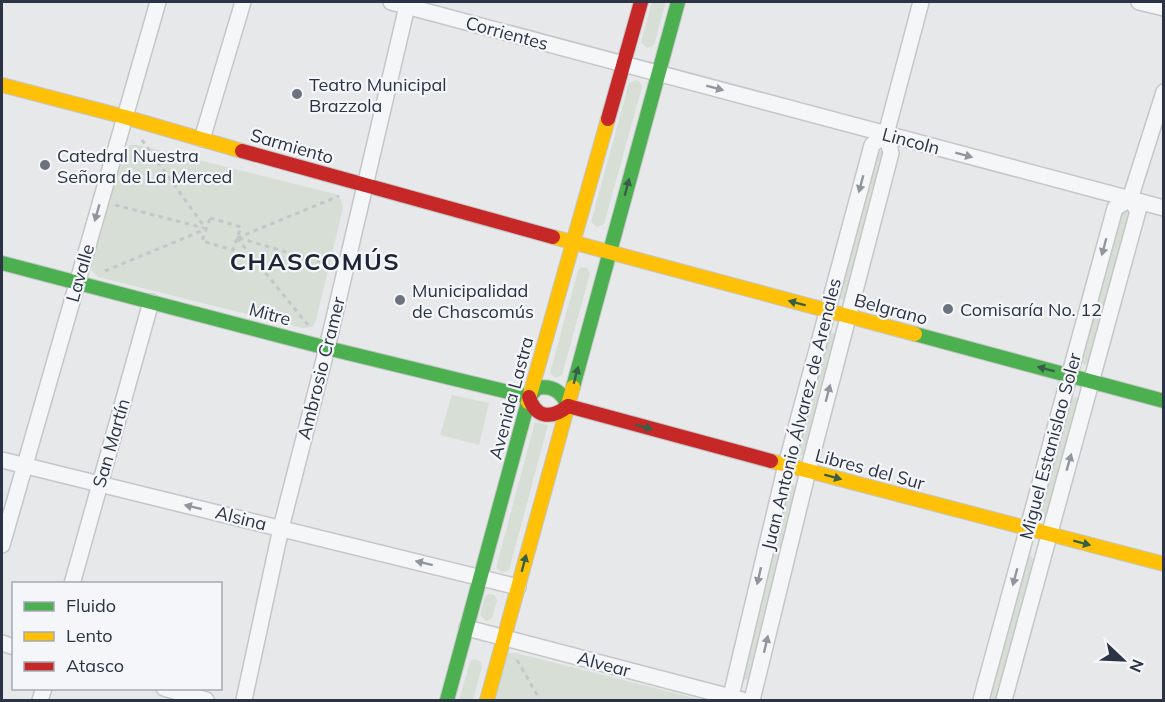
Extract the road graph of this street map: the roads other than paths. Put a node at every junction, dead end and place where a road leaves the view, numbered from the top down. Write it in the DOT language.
graph roads {
  1 [pos="158,2"];
  2 [pos="243,2"];
  3 [pos="390,2"];
  4 [pos="641,2"];
  5 [pos="678,2"];
  6 [pos="921,2"];
  7 [pos="1139,2"];
  8 [pos="408,4"];
  9 [pos="1164,8"];
  10 [pos="623,64"];
  11 [pos="659,73"];
  12 [pos="2,85"];
  13 [pos="1164,92"];
  14 [pos="125,117"];
  15 [pos="886,134"];
  16 [pos="202,139"];
  17 [pos="365,186"];
  18 [pos="1130,199"];
  19 [pos="1164,208"];
  20 [pos="573,242"];
  21 [pos="610,252"];
  22 [pos="2,263"];
  23 [pos="77,283"];
  24 [pos="152,302"];
  25 [pos="827,311"];
  26 [pos="849,316"];
  27 [pos="327,348"];
  28 [pos="1069,375"];
  29 [pos="1092,381"];
  30 [pos="529,397"];
  31 [pos="1164,400"];
  32 [pos="568,406"];
  33 [pos="2,460"];
  34 [pos="786,465"];
  35 [pos="24,466"];
  36 [pos="808,471"];
  37 [pos="99,484"];
  38 [pos="281,528"];
  39 [pos="1028,528"];
  40 [pos="1048,534"];
  41 [pos="2,545"];
  42 [pos="1164,564"];
  43 [pos="480,577"];
  44 [pos="73,582"];
  45 [pos="518,587"];
  46 [pos="467,628"];
  47 [pos="504,638"];
  48 [pos="171,690"];
  49 [pos="206,700"];
  50 [pos="244,700"];
  51 [pos="447,700"];
  52 [pos="486,700"];
  53 [pos="734,700"];
  54 [pos="752,700"];
  55 [pos="981,700"];
  56 [pos="1004,700"];
  1 -- 14 [label="street, Lavalle"];
  2 -- 16 [label="street"];
  3 -- 8 [label="street, Corrientes"];
  4 -- 10 [label="main road, Avenida Lastra"];
  5 -- 11 [label="main road"];
  6 -- 15 [label="street, Juan Antonio Álvarez de Arenales"];
  7 -- 9 [label="street"];
  8 -- 10 [label="street, Corrientes"];
  8 -- 17 [label="street, Ambrosio Cramer"];
  10 -- 11 [label="street, Corrientes"];
  10 -- 20 [label="main road, Avenida Lastra"];
  11 -- 15 [label="street, Lincoln, one-way"];
  21 -- 11 [label="main road, one-way"];
  12 -- 14 [label="main road, Sarmiento"];
  13 -- 18 [label="street, Miguel Estanislao Soler"];
  14 -- 16 [label="main road, Sarmiento"];
  14 -- 23 [label="street, Lavalle, one-way"];
  15 -- 18 [label="street, Lincoln, one-way"];
  15 -- 25 [label="street, Juan Antonio Álvarez de Arenales, one-way"];
  15 -- 26 [label="street, Juan Antonio Álvarez de Arenales"];
  16 -- 17 [label="main road, Sarmiento"];
  17 -- 20 [label="main road, Sarmiento"];
  17 -- 27 [label="street, Ambrosio Cramer"];
  18 -- 19 [label="street, Lincoln"];
  18 -- 28 [label="street, Miguel Estanislao Soler, one-way"];
  18 -- 29 [label="street, Miguel Estanislao Soler"];
  20 -- 21 [label="main road, Belgrano"];
  20 -- 30 [label="main road, Avenida Lastra"];
  25 -- 21 [label="main road, Belgrano, one-way"];
  32 -- 21 [label="main road, one-way"];
  22 -- 23 [label="main road, Mitre"];
  23 -- 24 [label="main road, Mitre"];
  23 -- 35 [label="street, Lavalle"];
  24 -- 27 [label="main road, Mitre"];
  24 -- 37 [label="street, San Martín"];
  25 -- 26 [label="main road, Belgrano"];
  25 -- 34 [label="street, Juan Antonio Álvarez de Arenales"];
  28 -- 26 [label="main road, Belgrano, one-way"];
  36 -- 26 [label="street, Juan Antonio Álvarez de Arenales, one-way"];
  27 -- 30 [label="main road, Mitre"];
  27 -- 38 [label="street, Ambrosio Cramer"];
  28 -- 29 [label="main road, Belgrano"];
  28 -- 39 [label="street, Miguel Estanislao Soler"];
  29 -- 31 [label="main road, Belgrano"];
  40 -- 29 [label="street, Miguel Estanislao Soler, one-way"];
  30 -- 32 [label="main road"];
  30 -- 32 [label="main road"];
  30 -- 43 [label="main road, Avenida Lastra"];
  32 -- 34 [label="main road, Libres del Sur, one-way"];
  45 -- 32 [label="main road, one-way"];
  33 -- 35 [label="street, Alsina"];
  34 -- 36 [label="main road, Libres del Sur"];
  34 -- 53 [label="street, Juan Antonio Álvarez de Arenales, one-way"];
  35 -- 37 [label="street, Alsina"];
  35 -- 41 [label="street, Lavalle"];
  36 -- 39 [label="main road, Libres del Sur, one-way"];
  54 -- 36 [label="street, Juan Antonio Álvarez de Arenales, one-way"];
  38 -- 37 [label="street, Alsina, one-way"];
  37 -- 44 [label="street, San Martín"];
  43 -- 38 [label="street, Alsina, one-way"];
  38 -- 50 [label="street, Ambrosio Cramer"];
  39 -- 40 [label="main road, Libres del Sur"];
  39 -- 55 [label="street, Miguel Estanislao Soler, one-way"];
  40 -- 42 [label="main road, Libres del Sur, one-way"];
  40 -- 56 [label="street, Miguel Estanislao Soler"];
  43 -- 45 [label="street, Alsina"];
  43 -- 46 [label="main road, Avenida Lastra"];
  45 -- 47 [label="main road"];
  46 -- 47 [label="street, Alvear"];
  46 -- 51 [label="main road, Avenida Lastra"];
  47 -- 52 [label="main road"];
  47 -- 53 [label="street, Alvear"];
  48 -- 49 [label="street"];
}
